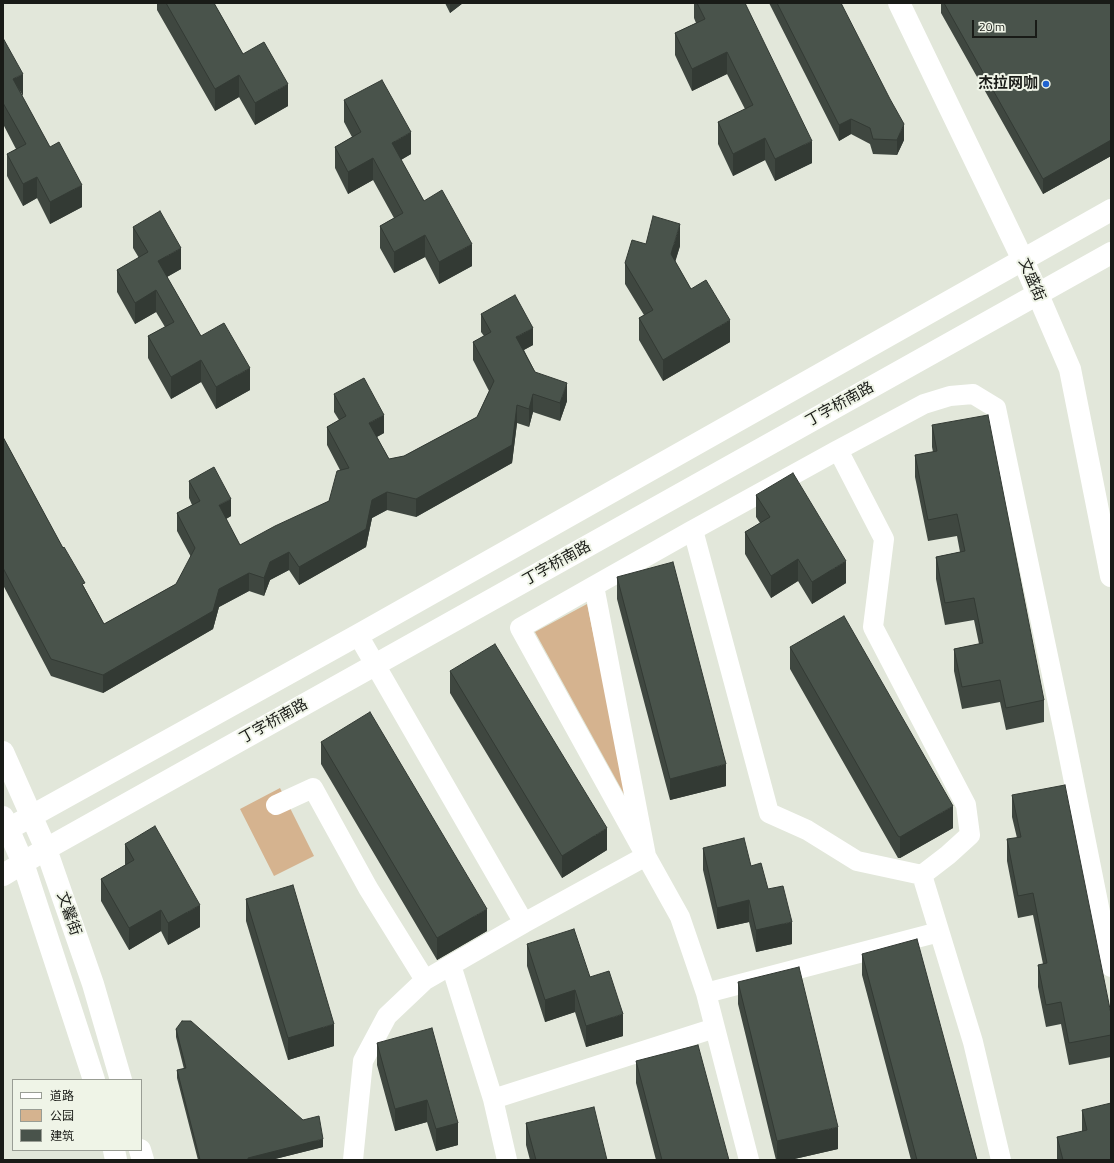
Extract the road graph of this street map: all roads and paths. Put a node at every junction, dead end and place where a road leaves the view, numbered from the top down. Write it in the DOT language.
graph roads {
  1 [pos="899,3"];
  2 [pos="1111,210"];
  3 [pos="1111,253"];
  4 [pos="1023,260"];
  5 [pos="1038,295"];
  6 [pos="838,450"];
  7 [pos="692,530"];
  8 [pos="1110,567"];
  9 [pos="594,586"];
  10 [pos="358,635"];
  11 [pos="375,665"];
  12 [pos="3,752"];
  13 [pos="276,805"];
  14 [pos="32,816"];
  15 [pos="5,826"];
  16 [pos="46,849"];
  17 [pos="646,856"];
  18 [pos="23,863"];
  19 [pos="3,875"];
  20 [pos="922,875"];
  21 [pos="524,923"];
  22 [pos="939,932"];
  23 [pos="451,965"];
  24 [pos="1111,967"];
  25 [pos="425,980"];
  26 [pos="706,993"];
  27 [pos="715,1028"];
  28 [pos="94,1079"];
  29 [pos="121,1079"];
  30 [pos="493,1099"];
  31 [pos="353,1160"];
  32 [pos="507,1160"];
  33 [pos="749,1160"];
  34 [pos="1001,1160"];
  1 -- 4 [label="main road, 文盛街"];
  2 -- 4 [label="main road"];
  3 -- 5 [label="main road, 丁字桥南路"];
  4 -- 5 [label="main road, 文盛街"];
  4 -- 10 [label="main road"];
  5 -- 8 [label="main road, 文盛街"];
  5 -- 11 [label="main road, 丁字桥南路"];
  6 -- 7 [label="street"];
  6 -- 20 [label="street"];
  6 -- 24 [label="street"];
  7 -- 9 [label="street"];
  7 -- 20 [label="street"];
  9 -- 17 [label="street"];
  9 -- 17 [label="street"];
  10 -- 11 [label="street"];
  10 -- 14 [label="main road"];
  11 -- 16 [label="main road, 丁字桥南路"];
  11 -- 21 [label="street"];
  12 -- 14 [label="main road, 文馨街"];
  13 -- 25 [label="street"];
  14 -- 15 [label="main road"];
  14 -- 16 [label="main road, 文馨街"];
  15 -- 18 [label="main road, 文馨街"];
  16 -- 18 [label="main road, 丁字桥南路"];
  16 -- 29 [label="main road, 文馨街"];
  17 -- 21 [label="street"];
  17 -- 26 [label="street"];
  18 -- 19 [label="main road, 丁字桥南路"];
  18 -- 28 [label="main road, 文馨街"];
  20 -- 22 [label="street"];
  21 -- 23 [label="street"];
  22 -- 26 [label="street"];
  22 -- 34 [label="street"];
  23 -- 25 [label="street"];
  23 -- 30 [label="street"];
  25 -- 31 [label="street"];
  26 -- 27 [label="street"];
  27 -- 30 [label="street"];
  27 -- 33 [label="street"];
  30 -- 32 [label="street"];
}
